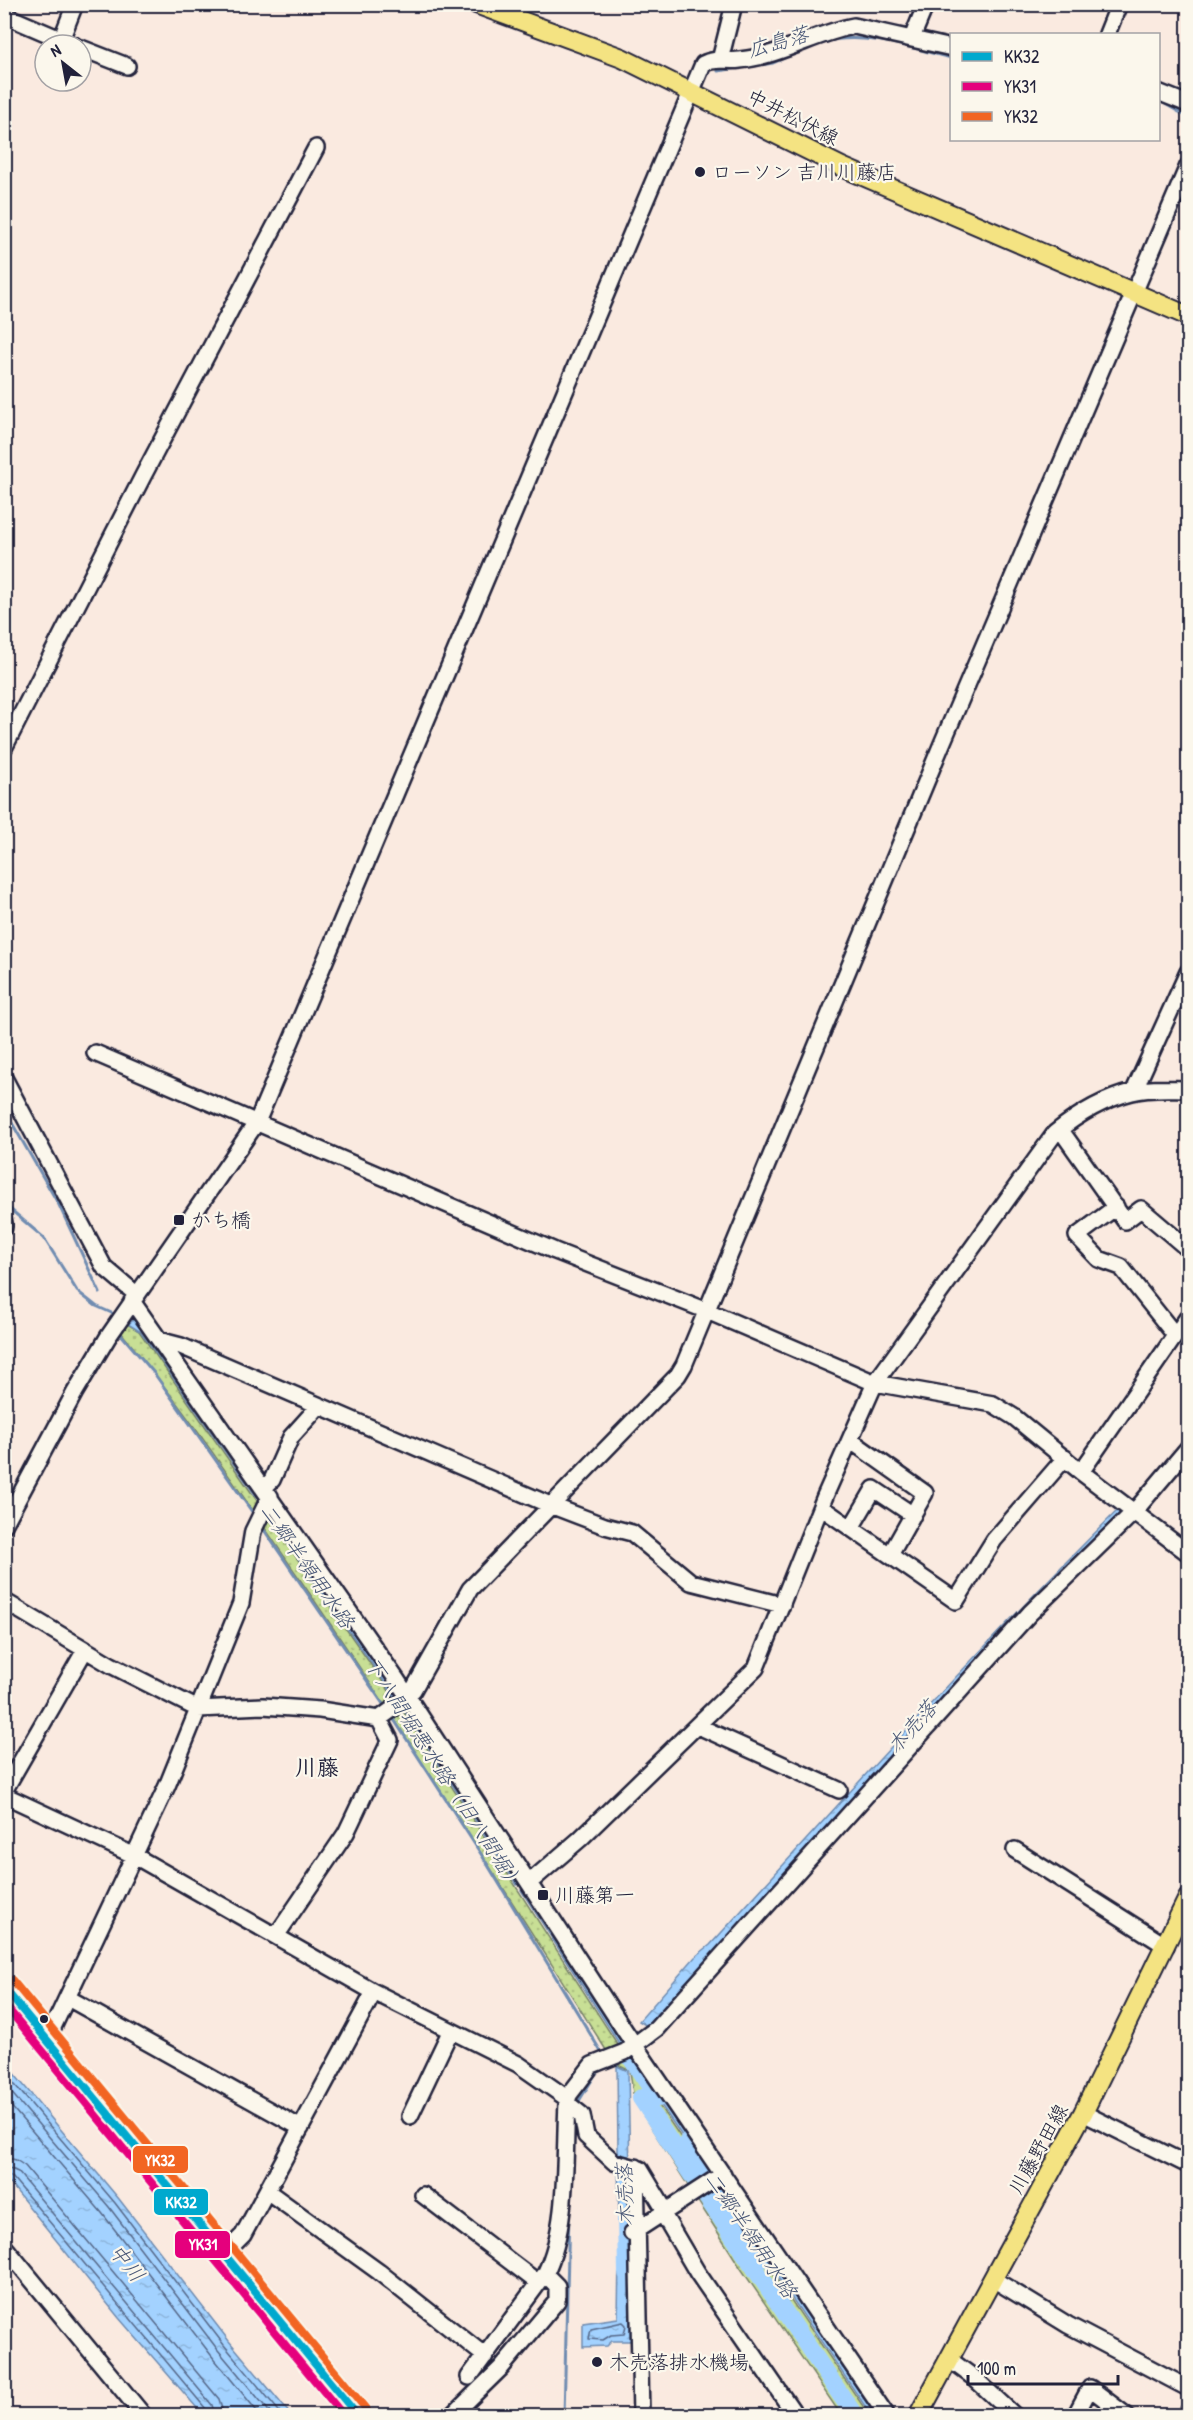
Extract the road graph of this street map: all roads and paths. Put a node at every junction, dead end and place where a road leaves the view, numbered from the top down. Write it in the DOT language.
graph roads {
  1 [pos="75,4"];
  2 [pos="476,4"];
  3 [pos="734,4"];
  4 [pos="926,4"];
  5 [pos="1119,4"];
  6 [pos="4,15"];
  7 [pos="46,33"];
  8 [pos="69,33"];
  9 [pos="1107,33"];
  10 [pos="912,39"];
  11 [pos="950,48"];
  12 [pos="93,53"];
  13 [pos="720,60"];
  14 [pos="127,66"];
  15 [pos="692,91"];
  16 [pos="1160,93"];
  17 [pos="1188,104"];
  18 [pos="316,148"];
  19 [pos="1188,166"];
  20 [pos="1136,293"];
  21 [pos="1188,316"];
  22 [pos="4,748"];
  23 [pos="1188,972"];
  24 [pos="95,1053"];
  25 [pos="4,1078"];
  26 [pos="1188,1089"];
  27 [pos="1134,1091"];
  28 [pos="257,1122"];
  29 [pos="1060,1129"];
  30 [pos="1116,1207"];
  31 [pos="4,1222"];
  32 [pos="4,1227"];
  33 [pos="1188,1249"];
  34 [pos="131,1302"];
  35 [pos="705,1310"];
  36 [pos="1188,1317"];
  37 [pos="1175,1335"];
  38 [pos="162,1341"];
  39 [pos="875,1383"];
  40 [pos="318,1407"];
  41 [pos="850,1440"];
  42 [pos="1188,1449"];
  43 [pos="1065,1458"];
  44 [pos="1081,1472"];
  45 [pos="264,1502"];
  46 [pos="550,1505"];
  47 [pos="822,1508"];
  48 [pos="1134,1512"];
  49 [pos="913,1515"];
  50 [pos="4,1525"];
  51 [pos="851,1528"];
  52 [pos="1188,1552"];
  53 [pos="890,1555"];
  54 [pos="4,1602"];
  55 [pos="782,1605"];
  56 [pos="85,1650"];
  57 [pos="402,1701"];
  58 [pos="198,1709"];
  59 [pos="379,1719"];
  60 [pos="698,1726"];
  61 [pos="10,1770"];
  62 [pos="839,1790"];
  63 [pos="4,1793"];
  64 [pos="1015,1850"];
  65 [pos="133,1855"];
  66 [pos="529,1883"];
  67 [pos="1188,1898"];
  68 [pos="276,1936"];
  69 [pos="1166,1946"];
  70 [pos="4,1988"];
  71 [pos="374,1992"];
  72 [pos="68,1998"];
  73 [pos="450,2032"];
  74 [pos="47,2040"];
  75 [pos="620,2053"];
  76 [pos="568,2101"];
  77 [pos="1083,2113"];
  78 [pos="410,2116"];
  79 [pos="301,2128"];
  80 [pos="1188,2165"];
  81 [pos="636,2167"];
  82 [pos="717,2178"];
  83 [pos="267,2191"];
  84 [pos="423,2194"];
  85 [pos="664,2213"];
  86 [pos="635,2232"];
  87 [pos="4,2246"];
  88 [pos="223,2255"];
  89 [pos="541,2278"];
  90 [pos="993,2279"];
  91 [pos="485,2356"];
  92 [pos="950,2360"];
  93 [pos="469,2378"];
  94 [pos="1188,2388"];
  95 [pos="1188,2412"];
  96 [pos="643,2414"];
  97 [pos="144,2415"];
  98 [pos="358,2415"];
  99 [pos="452,2415"];
  100 [pos="796,2415"];
  101 [pos="886,2415"];
  102 [pos="918,2415"];
  103 [pos="1014,2415"];
  104 [pos="1075,2415"];
  105 [pos="1127,2415"];
  106 [pos="1186,2415"];
  1 -- 8 [label="street"];
  2 -- 15 [label="main road, 中井松伏線"];
  3 -- 13 [label="street"];
  4 -- 10 [label="street"];
  5 -- 9 [label="street"];
  6 -- 7 [label="street"];
  10 -- 11 [label="street"];
  10 -- 13 [label="street"];
  12 -- 14 [label="street"];
  13 -- 15 [label="street"];
  15 -- 20 [label="main road, 中井松伏線"];
  15 -- 28 [label="street"];
  16 -- 17 [label="street"];
  18 -- 22 [label="street"];
  19 -- 20 [label="street"];
  20 -- 21 [label="main road, 中井松伏線"];
  20 -- 35 [label="street"];
  23 -- 27 [label="street"];
  24 -- 28 [label="street"];
  25 -- 34 [label="street"];
  26 -- 27 [label="street"];
  27 -- 29 [label="street"];
  28 -- 34 [label="street"];
  28 -- 35 [label="street"];
  29 -- 30 [label="street"];
  29 -- 39 [label="street"];
  30 -- 33 [label="street"];
  30 -- 37 [label="street"];
  31 -- 32 [label="street"];
  34 -- 38 [label="street"];
  34 -- 50 [label="street"];
  35 -- 39 [label="street"];
  35 -- 46 [label="street"];
  36 -- 37 [label="street"];
  37 -- 44 [label="street"];
  38 -- 40 [label="street"];
  38 -- 45 [label="street"];
  39 -- 41 [label="street"];
  39 -- 43 [label="street"];
  40 -- 45 [label="street"];
  40 -- 46 [label="street"];
  41 -- 47 [label="street"];
  41 -- 49 [label="street"];
  42 -- 48 [label="street"];
  43 -- 44 [label="street"];
  43 -- 53 [label="street"];
  44 -- 48 [label="street"];
  45 -- 57 [label="street"];
  45 -- 58 [label="street"];
  46 -- 55 [label="street"];
  46 -- 57 [label="street"];
  47 -- 51 [label="street"];
  47 -- 55 [label="street"];
  48 -- 52 [label="street"];
  48 -- 75 [label="street"];
  49 -- 51 [label="street"];
  49 -- 53 [label="street"];
  51 -- 53 [label="street"];
  54 -- 56 [label="street"];
  55 -- 60 [label="street"];
  56 -- 58 [label="street"];
  56 -- 61 [label="street"];
  57 -- 59 [label="street"];
  57 -- 66 [label="street"];
  58 -- 59 [label="street"];
  58 -- 65 [label="street"];
  59 -- 68 [label="street"];
  60 -- 62 [label="street"];
  60 -- 66 [label="street"];
  61 -- 63 [label="street"];
  63 -- 65 [label="street"];
  64 -- 69 [label="street"];
  65 -- 68 [label="street"];
  65 -- 72 [label="street"];
  66 -- 75 [label="street"];
  67 -- 69 [label="main road, 川藤野田線"];
  68 -- 71 [label="street"];
  69 -- 77 [label="main road, 川藤野田線"];
  70 -- 74 [label="main road"];
  71 -- 73 [label="street"];
  71 -- 79 [label="street"];
  72 -- 74 [label="street"];
  72 -- 79 [label="street"];
  73 -- 76 [label="street"];
  73 -- 78 [label="street"];
  74 -- 88 [label="main road"];
  75 -- 76 [label="street"];
  75 -- 82 [label="street"];
  76 -- 81 [label="street"];
  76 -- 89 [label="street"];
  77 -- 80 [label="street"];
  77 -- 90 [label="main road, 川藤野田線"];
  79 -- 83 [label="street"];
  81 -- 85 [label="street"];
  81 -- 86 [label="street"];
  82 -- 85 [label="street"];
  82 -- 101 [label="street"];
  83 -- 88 [label="street"];
  83 -- 91 [label="street"];
  84 -- 89 [label="street"];
  85 -- 86 [label="street"];
  85 -- 100 [label="street"];
  86 -- 96 [label="street"];
  87 -- 97 [label="street"];
  88 -- 98 [label="main road"];
  89 -- 91 [label="street"];
  89 -- 99 [label="street"];
  90 -- 92 [label="main road, 川藤野田線"];
  90 -- 94 [label="street"];
  91 -- 93 [label="street"];
  92 -- 102 [label="main road, 川藤野田線"];
  92 -- 103 [label="street"];
  95 -- 106 [label="street"];
  104 -- 105 [label="street"];
}
